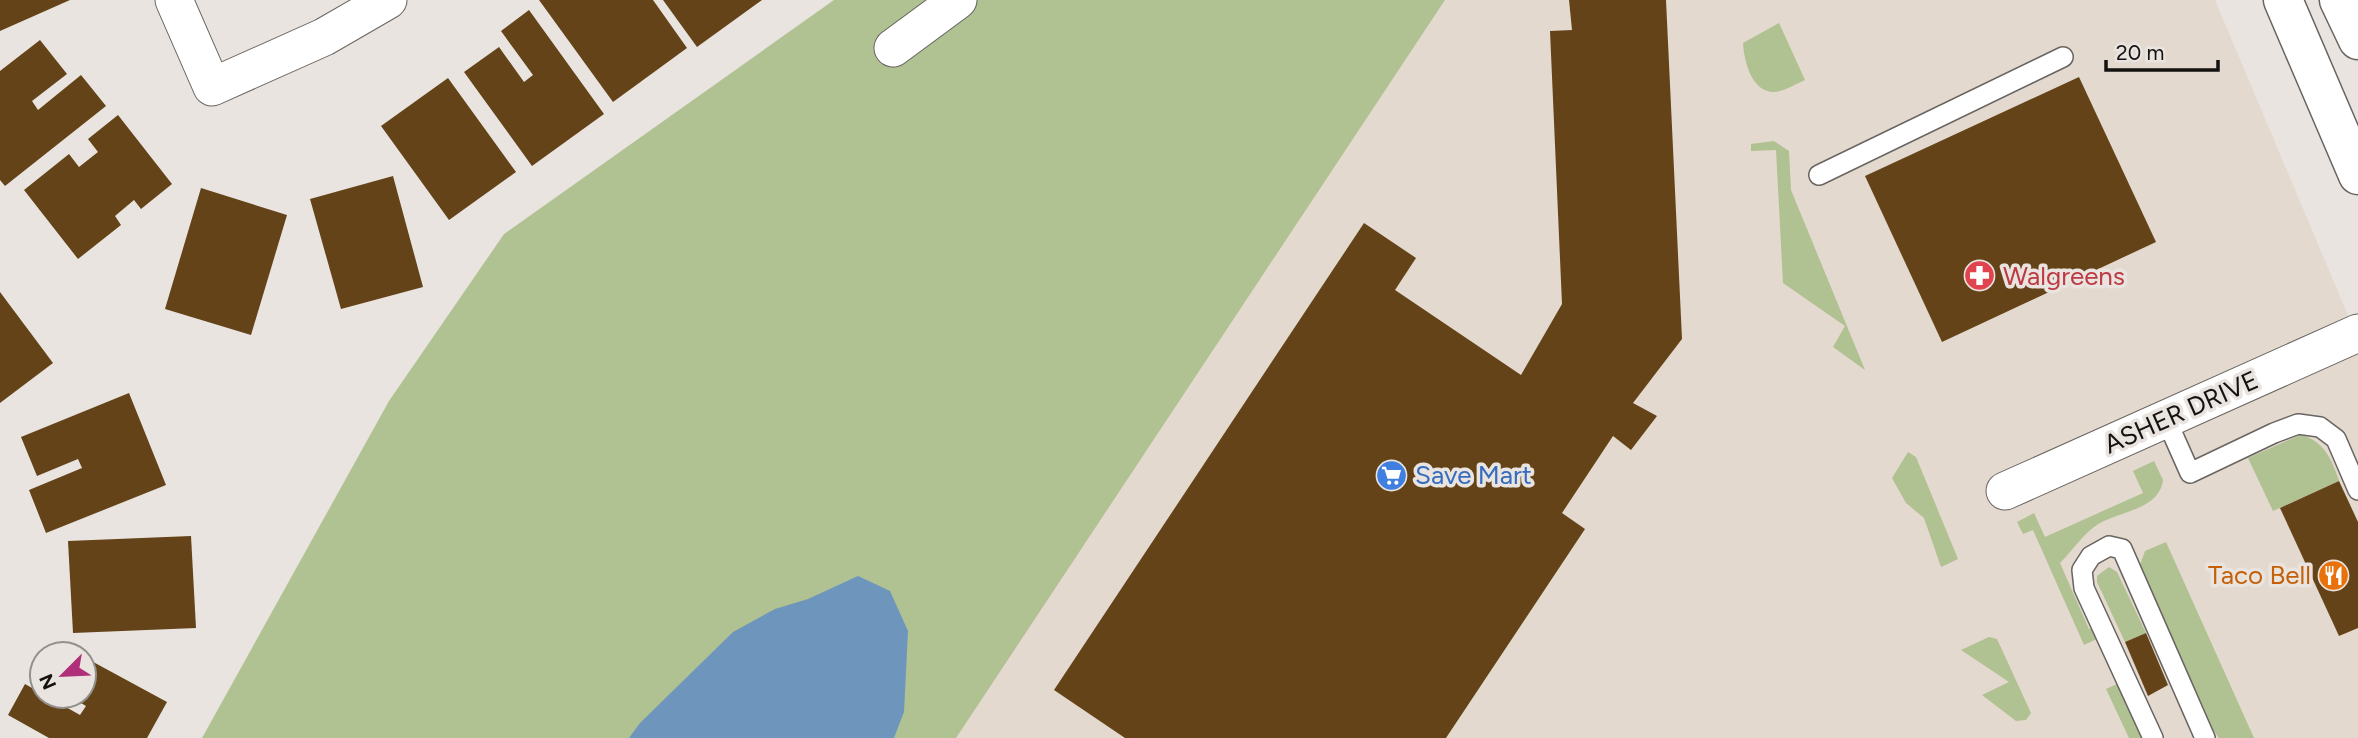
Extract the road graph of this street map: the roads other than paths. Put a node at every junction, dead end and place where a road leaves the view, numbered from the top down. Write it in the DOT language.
graph roads {
  1 [pos="174,0"];
  2 [pos="388,0"];
  3 [pos="958,0"];
  4 [pos="2283,0"];
  5 [pos="2339,0"];
  6 [pos="2358,40"];
  7 [pos="893,48"];
  8 [pos="2063,57"];
  9 [pos="2358,174"];
  10 [pos="1819,175"];
  11 [pos="2358,333"];
  12 [pos="2166,419"];
  13 [pos="2358,490"];
  14 [pos="2005,491"];
  15 [pos="2153,738"];
  16 [pos="2205,738"];
  1 -- 2 [label="street"];
  3 -- 7 [label="street"];
  4 -- 9 [label="main road"];
  5 -- 6 [label="main road"];
  8 -- 10 [label="lane"];
  11 -- 12 [label="street, ASHER DRIVE"];
  12 -- 13 [label="lane"];
  12 -- 14 [label="street, ASHER DRIVE"];
  15 -- 16 [label="lane"];
}
